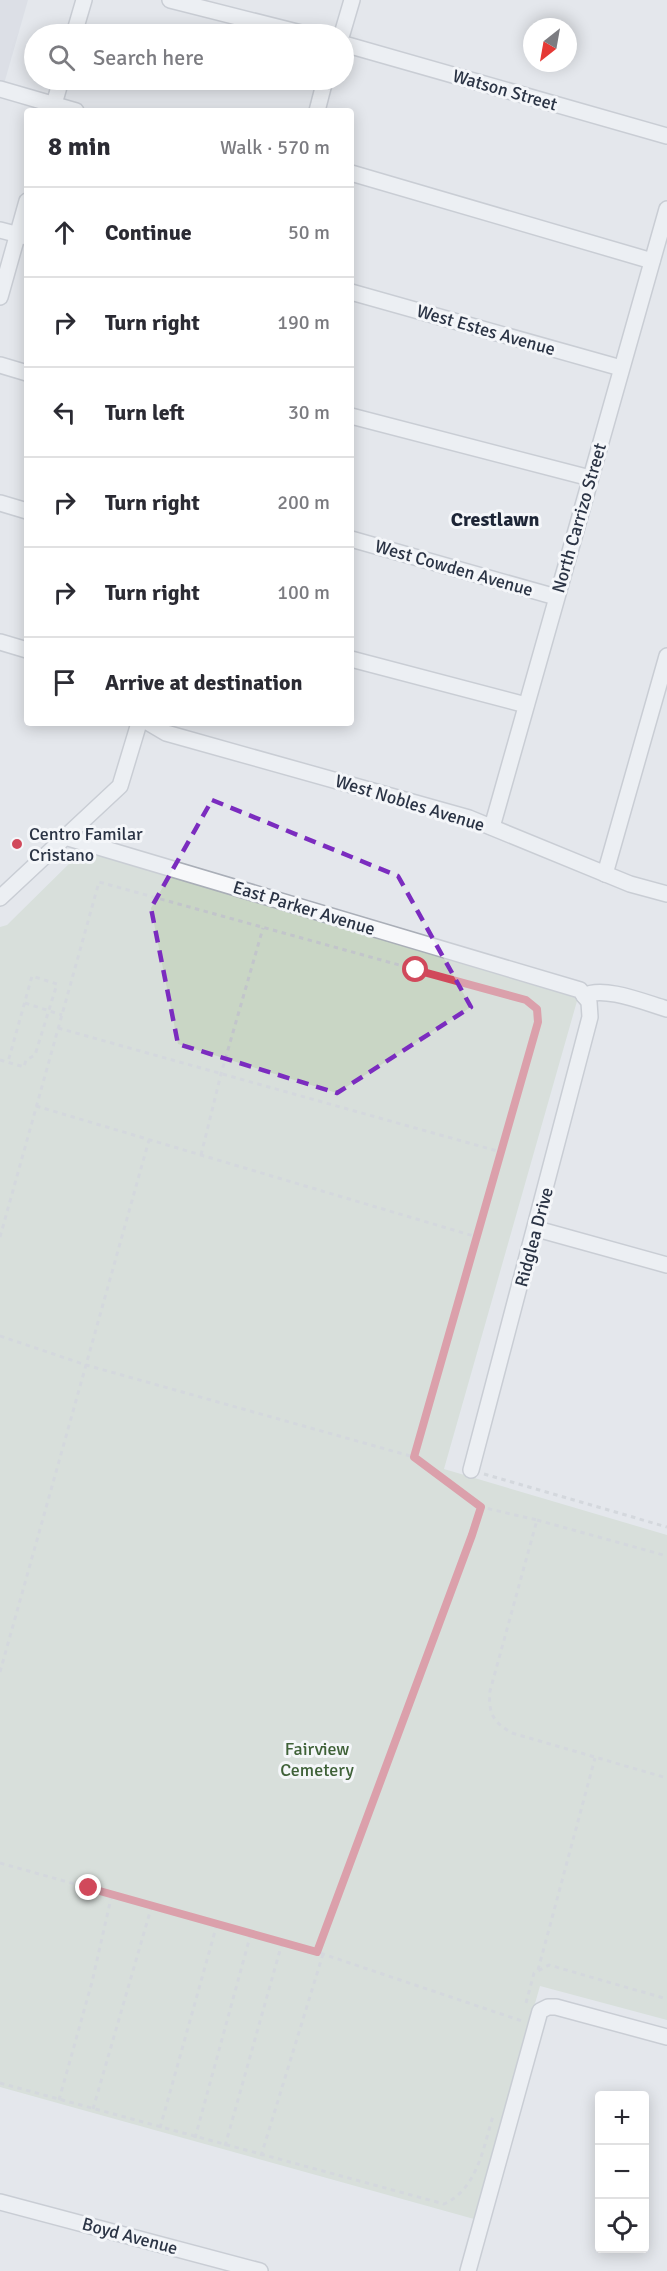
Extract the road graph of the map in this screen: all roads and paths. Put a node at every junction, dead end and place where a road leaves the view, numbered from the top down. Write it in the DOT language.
graph roads {
  1 [pos="84,0"];
  2 [pos="170,0"];
  3 [pos="352,0"];
  4 [pos="77,24"];
  5 [pos="265,24"];
  6 [pos="345,24"];
  7 [pos="354,47"];
  8 [pos="0,89"];
  9 [pos="58,90"];
  10 [pos="322,90"];
  11 [pos="53,108"];
  12 [pos="318,108"];
  13 [pos="667,136"];
  14 [pos="354,174"];
  15 [pos="667,209"];
  16 [pos="0,230"];
  17 [pos="22,236"];
  18 [pos="652,261"];
  19 [pos="354,293"];
  20 [pos="0,297"];
  21 [pos="0,365"];
  22 [pos="621,368"];
  23 [pos="24,372"];
  24 [pos="354,417"];
  25 [pos="590,477"];
  26 [pos="0,503"];
  27 [pos="24,510"];
  28 [pos="354,540"];
  29 [pos="556,597"];
  30 [pos="0,642"];
  31 [pos="24,649"];
  32 [pos="667,656"];
  33 [pos="354,660"];
  34 [pos="526,705"];
  35 [pos="138,726"];
  36 [pos="155,726"];
  37 [pos="492,827"];
  38 [pos="65,837"];
  39 [pos="605,874"];
  40 [pos="667,894"];
  41 [pos="0,898"];
  42 [pos="263,928"];
  43 [pos="587,999"];
  44 [pos="25,1003"];
  45 [pos="667,1009"];
  46 [pos="49,1011"];
  47 [pos="62,1015"];
  48 [pos="58,1028"];
  49 [pos="0,1060"];
  50 [pos="8,1062"];
  51 [pos="221,1074"];
  52 [pos="36,1106"];
  53 [pos="149,1140"];
  54 [pos="501,1152"];
  55 [pos="201,1155"];
  56 [pos="537,1229"];
  57 [pos="0,1237"];
  58 [pos="477,1237"];
  59 [pos="667,1265"];
  60 [pos="0,1336"];
  61 [pos="86,1365"];
  62 [pos="414,1457"];
  63 [pos="471,1470"];
  64 [pos="481,1507"];
  65 [pos="537,1520"];
  66 [pos="667,1527"];
  67 [pos="667,1556"];
  68 [pos="0,1672"];
  69 [pos="595,1757"];
  70 [pos="667,1778"];
  71 [pos="0,1863"];
  72 [pos="112,1894"];
  73 [pos="152,1905"];
  74 [pos="217,1924"];
  75 [pos="251,1933"];
  76 [pos="282,1942"];
  77 [pos="317,1952"];
  78 [pos="323,1954"];
  79 [pos="538,1971"];
  80 [pos="667,1998"];
  81 [pos="667,2037"];
  82 [pos="0,2083"];
  83 [pos="59,2100"];
  84 [pos="93,2109"];
  85 [pos="494,2112"];
  86 [pos="160,2128"];
  87 [pos="195,2138"];
  88 [pos="225,2146"];
  89 [pos="261,2156"];
  90 [pos="0,2202"];
  91 [pos="260,2271"];
  92 [pos="468,2271"];
  1 -- 4 [label="street"];
  2 -- 5 [label="street"];
  3 -- 6 [label="street"];
  7 -- 13 [label="street, Watson Street"];
  8 -- 11 [label="street"];
  9 -- 11 [label="street"];
  10 -- 12 [label="street"];
  14 -- 18 [label="street"];
  15 -- 18 [label="street, North Carrizo Street"];
  16 -- 17 [label="street"];
  17 -- 20 [label="street"];
  18 -- 22 [label="street, North Carrizo Street"];
  19 -- 22 [label="street, West Estes Avenue"];
  21 -- 23 [label="street"];
  22 -- 25 [label="street, North Carrizo Street"];
  24 -- 25 [label="street"];
  25 -- 29 [label="street, North Carrizo Street"];
  26 -- 27 [label="street"];
  28 -- 29 [label="street, West Cowden Avenue"];
  29 -- 34 [label="street, North Carrizo Street"];
  30 -- 31 [label="street"];
  32 -- 39 [label="street"];
  33 -- 34 [label="street"];
  34 -- 37 [label="street, North Carrizo Street"];
  35 -- 38 [label="street"];
  36 -- 37 [label="street, West Nobles Avenue"];
  37 -- 39 [label="street, West Nobles Avenue"];
  38 -- 41 [label="street"];
  38 -- 43 [label="street, East Parker Avenue"];
  39 -- 40 [label="street, West Nobles Avenue"];
  42 -- 47 [label="path"];
  42 -- 51 [label="path"];
  42 -- 54 [label="path"];
  43 -- 45 [label="street"];
  43 -- 56 [label="street, Ridglea Drive"];
  44 -- 46 [label="path"];
  44 -- 46 [label="path"];
  44 -- 50 [label="path"];
  46 -- 47 [label="path"];
  46 -- 50 [label="path"];
  47 -- 48 [label="path"];
  48 -- 51 [label="path"];
  48 -- 52 [label="path"];
  49 -- 50 [label="path"];
  51 -- 54 [label="path"];
  51 -- 55 [label="path"];
  52 -- 53 [label="path"];
  52 -- 57 [label="path"];
  53 -- 55 [label="path"];
  53 -- 61 [label="path"];
  54 -- 58 [label="path"];
  55 -- 58 [label="path"];
  56 -- 59 [label="street"];
  56 -- 63 [label="street, Ridglea Drive"];
  58 -- 62 [label="path"];
  60 -- 61 [label="path"];
  61 -- 62 [label="path"];
  61 -- 68 [label="path"];
  62 -- 64 [label="path"];
  63 -- 66 [label="path"];
  64 -- 65 [label="path"];
  64 -- 77 [label="path"];
  65 -- 67 [label="path"];
  65 -- 69 [label="path"];
  69 -- 70 [label="path"];
  69 -- 79 [label="path"];
  71 -- 72 [label="path"];
  72 -- 73 [label="path"];
  72 -- 83 [label="path"];
  73 -- 74 [label="path"];
  73 -- 84 [label="path"];
  74 -- 75 [label="path"];
  74 -- 86 [label="path"];
  75 -- 76 [label="path"];
  75 -- 87 [label="path"];
  76 -- 77 [label="path"];
  76 -- 88 [label="path"];
  77 -- 78 [label="path"];
  78 -- 79 [label="path"];
  78 -- 89 [label="path"];
  79 -- 80 [label="path"];
  81 -- 92 [label="street"];
  82 -- 83 [label="path"];
  83 -- 84 [label="path"];
  84 -- 86 [label="path"];
  85 -- 89 [label="path"];
  86 -- 87 [label="path"];
  87 -- 88 [label="path"];
  88 -- 89 [label="path"];
  90 -- 91 [label="street, Boyd Avenue"];
}
